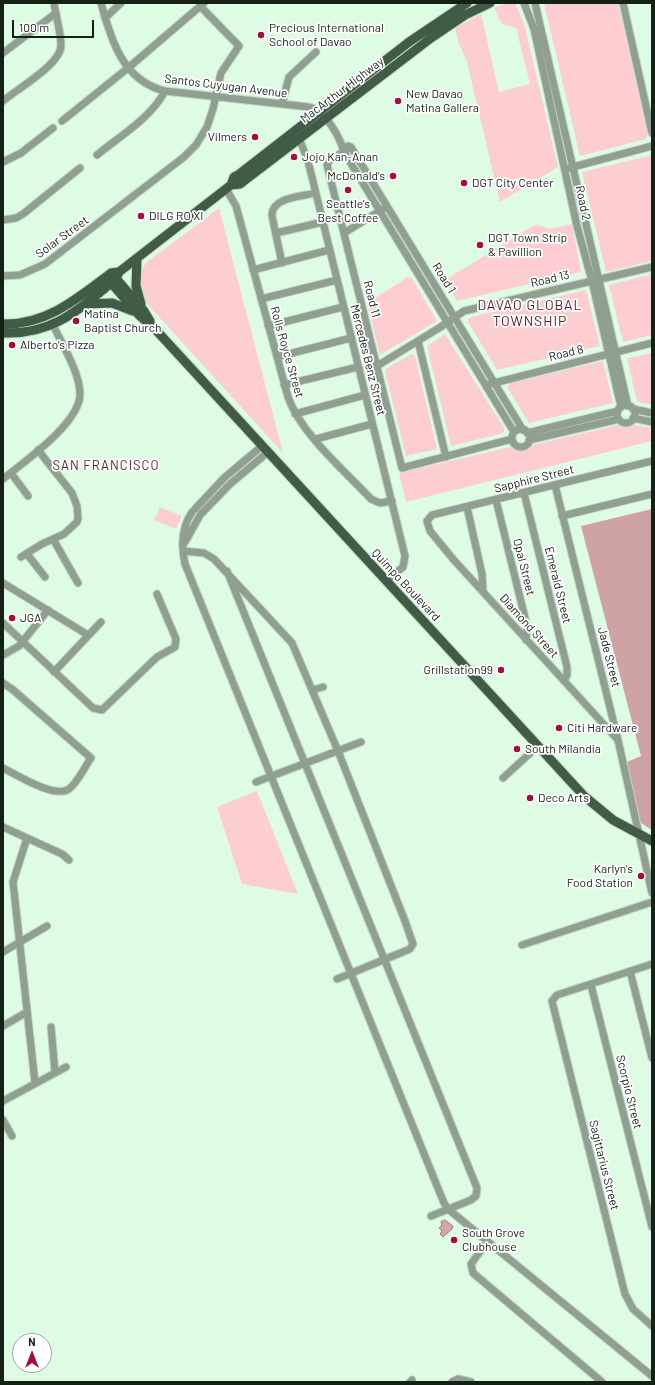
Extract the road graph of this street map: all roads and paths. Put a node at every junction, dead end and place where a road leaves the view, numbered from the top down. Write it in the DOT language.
graph roads {
  1 [pos="54,3"];
  2 [pos="101,3"];
  3 [pos="121,3"];
  4 [pos="466,3"];
  5 [pos="524,3"];
  6 [pos="535,3"];
  7 [pos="623,3"];
  8 [pos="486,4"];
  9 [pos="202,5"];
  10 [pos="56,13"];
  11 [pos="105,18"];
  12 [pos="409,42"];
  13 [pos="414,50"];
  14 [pos="316,52"];
  15 [pos="3,53"];
  16 [pos="376,67"];
  17 [pos="128,68"];
  18 [pos="382,75"];
  19 [pos="550,84"];
  20 [pos="165,91"];
  21 [pos="215,97"];
  22 [pos="3,101"];
  23 [pos="282,104"];
  24 [pos="322,115"];
  25 [pos="62,120"];
  26 [pos="53,128"];
  27 [pos="652,133"];
  28 [pos="298,138"];
  29 [pos="341,142"];
  30 [pos="652,146"];
  31 [pos="351,147"];
  32 [pos="344,152"];
  33 [pos="97,155"];
  34 [pos="3,162"];
  35 [pos="573,166"];
  36 [pos="80,168"];
  37 [pos="565,169"];
  38 [pos="373,184"];
  39 [pos="229,187"];
  40 [pos="365,188"];
  41 [pos="315,193"];
  42 [pos="387,207"];
  43 [pos="379,212"];
  44 [pos="3,220"];
  45 [pos="322,222"];
  46 [pos="586,224"];
  47 [pos="577,226"];
  48 [pos="276,233"];
  49 [pos="344,233"];
  50 [pos="330,250"];
  51 [pos="137,258"];
  52 [pos="282,263"];
  53 [pos="652,267"];
  54 [pos="253,270"];
  55 [pos="3,276"];
  56 [pos="113,277"];
  57 [pos="337,280"];
  58 [pos="596,280"];
  59 [pos="437,289"];
  60 [pos="430,293"];
  61 [pos="261,299"];
  62 [pos="84,305"];
  63 [pos="343,307"];
  64 [pos="142,313"];
  65 [pos="454,316"];
  66 [pos="447,322"];
  67 [pos="3,324"];
  68 [pos="53,325"];
  69 [pos="268,326"];
  70 [pos="3,333"];
  71 [pos="351,338"];
  72 [pos="418,341"];
  73 [pos="652,343"];
  74 [pos="612,353"];
  75 [pos="277,358"];
  76 [pos="377,366"];
  77 [pos="358,367"];
  78 [pos="494,382"];
  79 [pos="284,385"];
  80 [pos="487,386"];
  81 [pos="365,396"];
  82 [pos="631,408"];
  83 [pos="619,409"];
  84 [pos="652,413"];
  85 [pos="295,414"];
  86 [pos="633,418"];
  87 [pos="619,419"];
  88 [pos="652,422"];
  89 [pos="372,424"];
  90 [pos="525,431"];
  91 [pos="513,436"];
  92 [pos="316,440"];
  93 [pos="529,440"];
  94 [pos="265,449"];
  95 [pos="38,450"];
  96 [pos="446,457"];
  97 [pos="652,462"];
  98 [pos="11,473"];
  99 [pos="3,478"];
  100 [pos="555,485"];
  101 [pos="524,493"];
  102 [pos="652,494"];
  103 [pos="28,496"];
  104 [pos="496,500"];
  105 [pos="392,501"];
  106 [pos="200,503"];
  107 [pos="467,507"];
  108 [pos="206,508"];
  109 [pos="562,516"];
  110 [pos="427,523"];
  111 [pos="53,540"];
  112 [pos="183,549"];
  113 [pos="227,571"];
  114 [pos="45,577"];
  115 [pos="386,581"];
  116 [pos="3,583"];
  117 [pos="78,583"];
  118 [pos="483,591"];
  119 [pos="157,594"];
  120 [pos="48,610"];
  121 [pos="100,622"];
  122 [pos="3,623"];
  123 [pos="88,634"];
  124 [pos="526,640"];
  125 [pos="22,642"];
  126 [pos="3,655"];
  127 [pos="54,672"];
  128 [pos="564,681"];
  129 [pos="3,683"];
  130 [pos="323,687"];
  131 [pos="313,690"];
  132 [pos="618,740"];
  133 [pos="361,742"];
  134 [pos="538,746"];
  135 [pos="338,751"];
  136 [pos="306,763"];
  137 [pos="3,768"];
  138 [pos="272,776"];
  139 [pos="503,778"];
  140 [pos="256,782"];
  141 [pos="3,827"];
  142 [pos="638,835"];
  143 [pos="27,838"];
  144 [pos="652,841"];
  145 [pos="69,860"];
  146 [pos="652,893"];
  147 [pos="652,902"];
  148 [pos="47,926"];
  149 [pos="19,943"];
  150 [pos="522,945"];
  151 [pos="3,952"];
  152 [pos="385,960"];
  153 [pos="652,964"];
  154 [pos="630,971"];
  155 [pos="351,974"];
  156 [pos="337,979"];
  157 [pos="591,985"];
  158 [pos="26,1012"];
  159 [pos="3,1026"];
  160 [pos="51,1027"];
  161 [pos="652,1058"];
  162 [pos="66,1067"];
  163 [pos="55,1072"];
  164 [pos="35,1083"];
  165 [pos="3,1101"];
  166 [pos="3,1120"];
  167 [pos="12,1136"];
  168 [pos="448,1209"];
  169 [pos="431,1216"];
  170 [pos="652,1227"];
  171 [pos="488,1241"];
  172 [pos="652,1326"];
  173 [pos="652,1376"];
  174 [pos="455,1380"];
  175 [pos="471,1382"];
  176 [pos="602,1382"];
  1 -- 10 [label="street"];
  2 -- 11 [label="street, Santos Cuyugan Avenue"];
  3 -- 11 [label="street"];
  4 -- 12 [label="main road, MacArthur Highway"];
  5 -- 19 [label="street, Road 2"];
  6 -- 19 [label="street, Road 2"];
  7 -- 27 [label="street"];
  8 -- 13 [label="main road, MacArthur Highway"];
  9 -- 17 [label="street"];
  9 -- 21 [label="street, Solar Street"];
  10 -- 15 [label="street"];
  10 -- 22 [label="street"];
  11 -- 17 [label="street, Santos Cuyugan Avenue"];
  12 -- 13 [label="main road"];
  12 -- 16 [label="main road, MacArthur Highway"];
  13 -- 18 [label="main road, MacArthur Highway"];
  14 -- 23 [label="street"];
  16 -- 18 [label="main road"];
  16 -- 24 [label="main road, MacArthur Highway"];
  17 -- 20 [label="street, Santos Cuyugan Avenue"];
  17 -- 25 [label="street"];
  18 -- 24 [label="main road, MacArthur Highway"];
  19 -- 35 [label="street, Road 2"];
  19 -- 37 [label="street, Road 2"];
  20 -- 21 [label="street, Santos Cuyugan Avenue"];
  20 -- 33 [label="street"];
  21 -- 23 [label="street, Santos Cuyugan Avenue"];
  21 -- 55 [label="street, Solar Street"];
  23 -- 24 [label="street, Santos Cuyugan Avenue"];
  24 -- 28 [label="main road, MacArthur Highway"];
  24 -- 29 [label="street, Road 1"];
  24 -- 39 [label="main road, MacArthur Highway"];
  26 -- 34 [label="street"];
  28 -- 39 [label="main road, MacArthur Highway"];
  28 -- 41 [label="street, Mercedes Benz Street"];
  29 -- 31 [label="street, Road 1"];
  29 -- 32 [label="street, Road 1"];
  30 -- 35 [label="street"];
  31 -- 32 [label="street, Road 11"];
  31 -- 38 [label="street, Road 1"];
  32 -- 40 [label="street, Road 1"];
  32 -- 49 [label="street, Road 11"];
  35 -- 37 [label="street"];
  35 -- 46 [label="street, Road 2"];
  36 -- 44 [label="street"];
  37 -- 47 [label="street, Road 2"];
  38 -- 40 [label="street"];
  38 -- 42 [label="street, Road 1"];
  39 -- 51 [label="main road, MacArthur Highway"];
  39 -- 54 [label="street, Rolls Royce Street"];
  40 -- 43 [label="street, Road 1"];
  41 -- 45 [label="street, Mercedes Benz Street"];
  41 -- 48 [label="street"];
  42 -- 43 [label="street"];
  42 -- 59 [label="street, Road 1"];
  43 -- 49 [label="street"];
  43 -- 60 [label="street, Road 1"];
  45 -- 48 [label="street"];
  45 -- 50 [label="street, Mercedes Benz Street"];
  46 -- 47 [label="street"];
  46 -- 58 [label="street, Road 2"];
  47 -- 58 [label="street, Road 2"];
  48 -- 52 [label="street"];
  49 -- 76 [label="street, Road 11"];
  50 -- 52 [label="street"];
  50 -- 57 [label="street, Mercedes Benz Street"];
  51 -- 56 [label="main road, MacArthur Highway"];
  51 -- 64 [label="main road"];
  52 -- 54 [label="street"];
  53 -- 58 [label="street, Road 13"];
  54 -- 61 [label="street, Rolls Royce Street"];
  56 -- 62 [label="main road, MacArthur Highway"];
  56 -- 64 [label="main road, Quimpo Boulevard"];
  56 -- 67 [label="main road, MacArthur Highway"];
  57 -- 61 [label="street"];
  57 -- 63 [label="street, Mercedes Benz Street"];
  58 -- 65 [label="street, Road 13"];
  58 -- 74 [label="street, Road 2"];
  59 -- 60 [label="street"];
  59 -- 65 [label="street, Road 1"];
  60 -- 66 [label="street, Road 1"];
  61 -- 69 [label="street, Rolls Royce Street"];
  62 -- 64 [label="main road"];
  62 -- 68 [label="main road, MacArthur Highway"];
  63 -- 69 [label="street"];
  63 -- 71 [label="street, Mercedes Benz Street"];
  64 -- 94 [label="main road, Quimpo Boulevard"];
  65 -- 66 [label="street, Road 13"];
  65 -- 78 [label="street, Road 1"];
  66 -- 72 [label="street, Road 13"];
  66 -- 80 [label="street, Road 1"];
  68 -- 70 [label="main road, MacArthur Highway"];
  68 -- 95 [label="street"];
  69 -- 75 [label="street, Rolls Royce Street"];
  71 -- 75 [label="street"];
  71 -- 77 [label="street, Mercedes Benz Street"];
  72 -- 76 [label="street, Road 13"];
  72 -- 96 [label="street"];
  73 -- 74 [label="street, Road 8"];
  74 -- 78 [label="street, Road 8"];
  74 -- 82 [label="street, Road 2"];
  74 -- 83 [label="street, Road 2"];
  75 -- 79 [label="street, Rolls Royce Street"];
  76 -- 96 [label="street, Road 11"];
  77 -- 79 [label="street"];
  77 -- 81 [label="street, Mercedes Benz Street"];
  78 -- 80 [label="street, Road 8"];
  78 -- 90 [label="street, Road 1"];
  79 -- 85 [label="street, Rolls Royce Street"];
  80 -- 91 [label="street, Road 1"];
  81 -- 85 [label="street"];
  81 -- 89 [label="street, Mercedes Benz Street"];
  82 -- 83 [label="street"];
  82 -- 84 [label="street"];
  82 -- 86 [label="street"];
  83 -- 87 [label="street"];
  83 -- 90 [label="street"];
  85 -- 92 [label="street, Rolls Royce Street"];
  86 -- 87 [label="street"];
  86 -- 88 [label="street"];
  87 -- 93 [label="street"];
  89 -- 92 [label="street"];
  89 -- 105 [label="street, Mercedes Benz Street"];
  90 -- 91 [label="street"];
  90 -- 93 [label="street"];
  91 -- 93 [label="street"];
  91 -- 96 [label="street"];
  92 -- 105 [label="street, Rolls Royce Street"];
  94 -- 106 [label="street"];
  94 -- 108 [label="street"];
  94 -- 115 [label="main road, Quimpo Boulevard"];
  95 -- 98 [label="street"];
  95 -- 111 [label="street"];
  97 -- 100 [label="street, Sapphire Street"];
  98 -- 99 [label="street"];
  98 -- 103 [label="street"];
  100 -- 101 [label="street, Sapphire Street"];
  100 -- 109 [label="street, Jade Street"];
  101 -- 104 [label="street, Sapphire Street"];
  101 -- 128 [label="street, Emerald Street"];
  102 -- 109 [label="street"];
  104 -- 107 [label="street, Sapphire Street"];
  104 -- 124 [label="street, Opal Street"];
  105 -- 115 [label="street, Mercedes Benz Street"];
  106 -- 108 [label="street"];
  106 -- 112 [label="street"];
  107 -- 110 [label="street, Sapphire Street"];
  107 -- 118 [label="street"];
  108 -- 112 [label="street"];
  109 -- 132 [label="street, Jade Street"];
  110 -- 118 [label="street, Diamond Street"];
  111 -- 114 [label="street"];
  111 -- 117 [label="street"];
  112 -- 113 [label="street"];
  112 -- 138 [label="street"];
  113 -- 131 [label="street"];
  113 -- 136 [label="street"];
  115 -- 134 [label="main road, Quimpo Boulevard"];
  116 -- 120 [label="street"];
  118 -- 124 [label="street, Diamond Street"];
  119 -- 127 [label="street"];
  120 -- 123 [label="street"];
  120 -- 125 [label="street"];
  121 -- 123 [label="street"];
  122 -- 125 [label="street"];
  123 -- 127 [label="street"];
  124 -- 128 [label="street, Diamond Street"];
  125 -- 126 [label="street"];
  125 -- 127 [label="street"];
  128 -- 132 [label="street, Diamond Street"];
  129 -- 137 [label="street"];
  130 -- 131 [label="street"];
  131 -- 135 [label="street"];
  132 -- 142 [label="street, Jade Street"];
  133 -- 135 [label="street"];
  134 -- 139 [label="street"];
  134 -- 142 [label="main road, Quimpo Boulevard"];
  135 -- 136 [label="street"];
  135 -- 152 [label="street"];
  136 -- 138 [label="street"];
  136 -- 152 [label="street"];
  138 -- 140 [label="street"];
  138 -- 155 [label="street"];
  141 -- 143 [label="street"];
  142 -- 144 [label="main road, Quimpo Boulevard"];
  142 -- 146 [label="street, Jade Street"];
  143 -- 145 [label="street"];
  143 -- 149 [label="street"];
  147 -- 150 [label="street"];
  148 -- 149 [label="street"];
  149 -- 151 [label="street"];
  149 -- 158 [label="street"];
  152 -- 155 [label="street"];
  152 -- 168 [label="street"];
  153 -- 154 [label="street"];
  154 -- 157 [label="street"];
  154 -- 161 [label="street"];
  155 -- 156 [label="street"];
  155 -- 168 [label="street"];
  157 -- 170 [label="street, Scorpio Street"];
  157 -- 172 [label="street, Sagittarius Street"];
  158 -- 159 [label="street"];
  158 -- 164 [label="street"];
  160 -- 163 [label="street"];
  162 -- 163 [label="street"];
  163 -- 164 [label="street"];
  164 -- 165 [label="street"];
  166 -- 167 [label="street"];
  168 -- 169 [label="street"];
  168 -- 171 [label="street"];
  171 -- 173 [label="street"];
  171 -- 176 [label="street"];
  174 -- 175 [label="street"];
}
